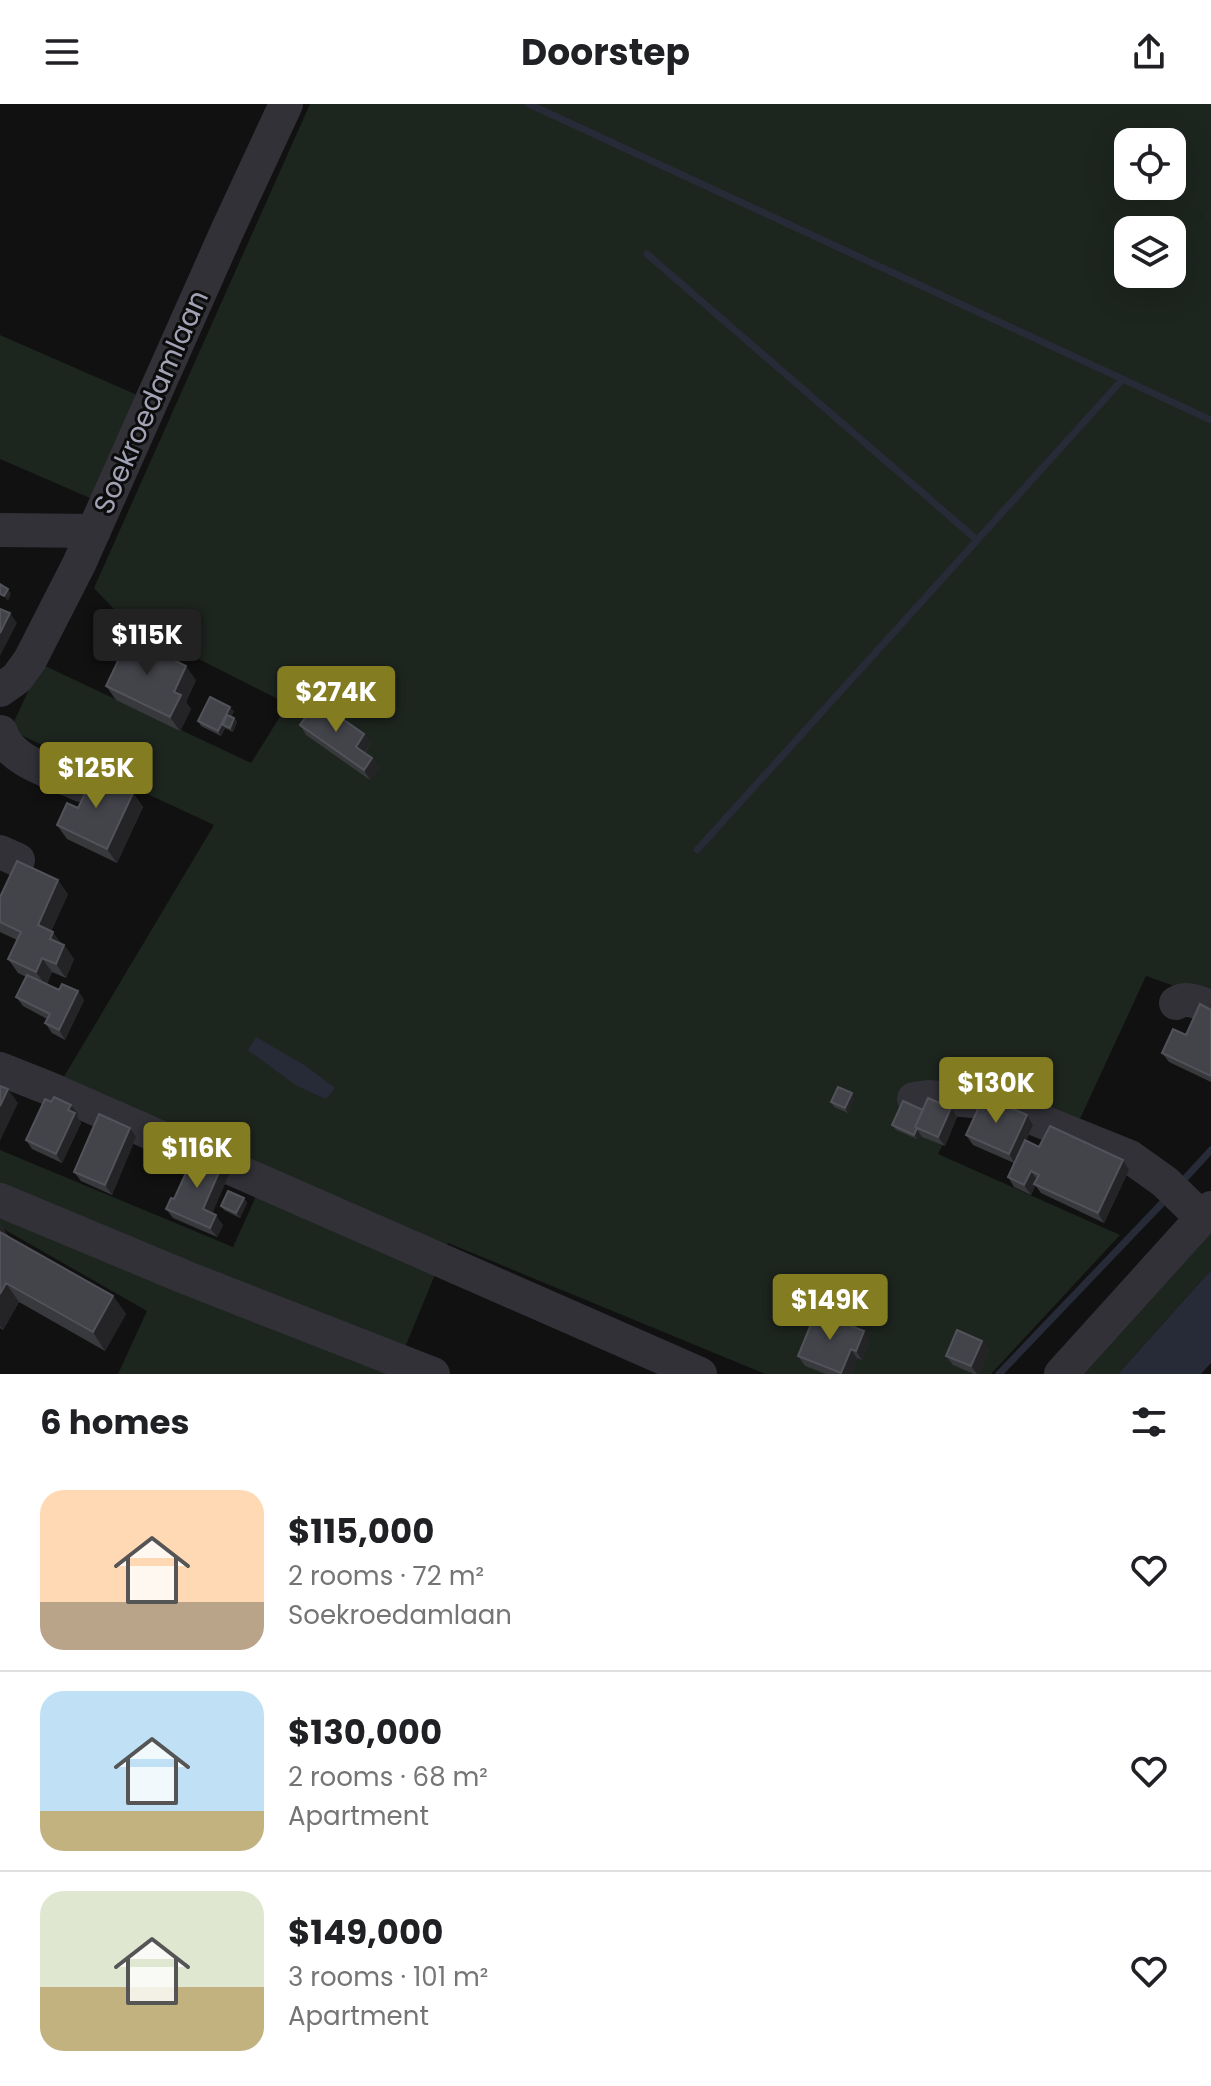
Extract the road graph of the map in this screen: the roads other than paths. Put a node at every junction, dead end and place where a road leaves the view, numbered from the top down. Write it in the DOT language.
graph roads {
  1 [pos="286,104"];
  2 [pos="0,530"];
  3 [pos="94,531"];
  4 [pos="8,684"];
  5 [pos="1,734"];
  6 [pos="81,785"];
  7 [pos="1176,1003"];
  8 [pos="1211,1007"];
  9 [pos="0,1069"];
  10 [pos="914,1099"];
  11 [pos="0,1200"];
  12 [pos="1206,1213"];
  13 [pos="433,1374"];
  14 [pos="700,1374"];
  15 [pos="1061,1374"];
  1 -- 3 [label="street, Soekroedamlaan"];
  2 -- 3 [label="street"];
  3 -- 4 [label="street, Soekroedamlaan"];
  4 -- 5 [label="street, Soekroedamlaan"];
  5 -- 6 [label="street"];
  7 -- 8 [label="street"];
  9 -- 14 [label="street"];
  10 -- 12 [label="street"];
  11 -- 13 [label="street"];
  12 -- 15 [label="street"];
}
